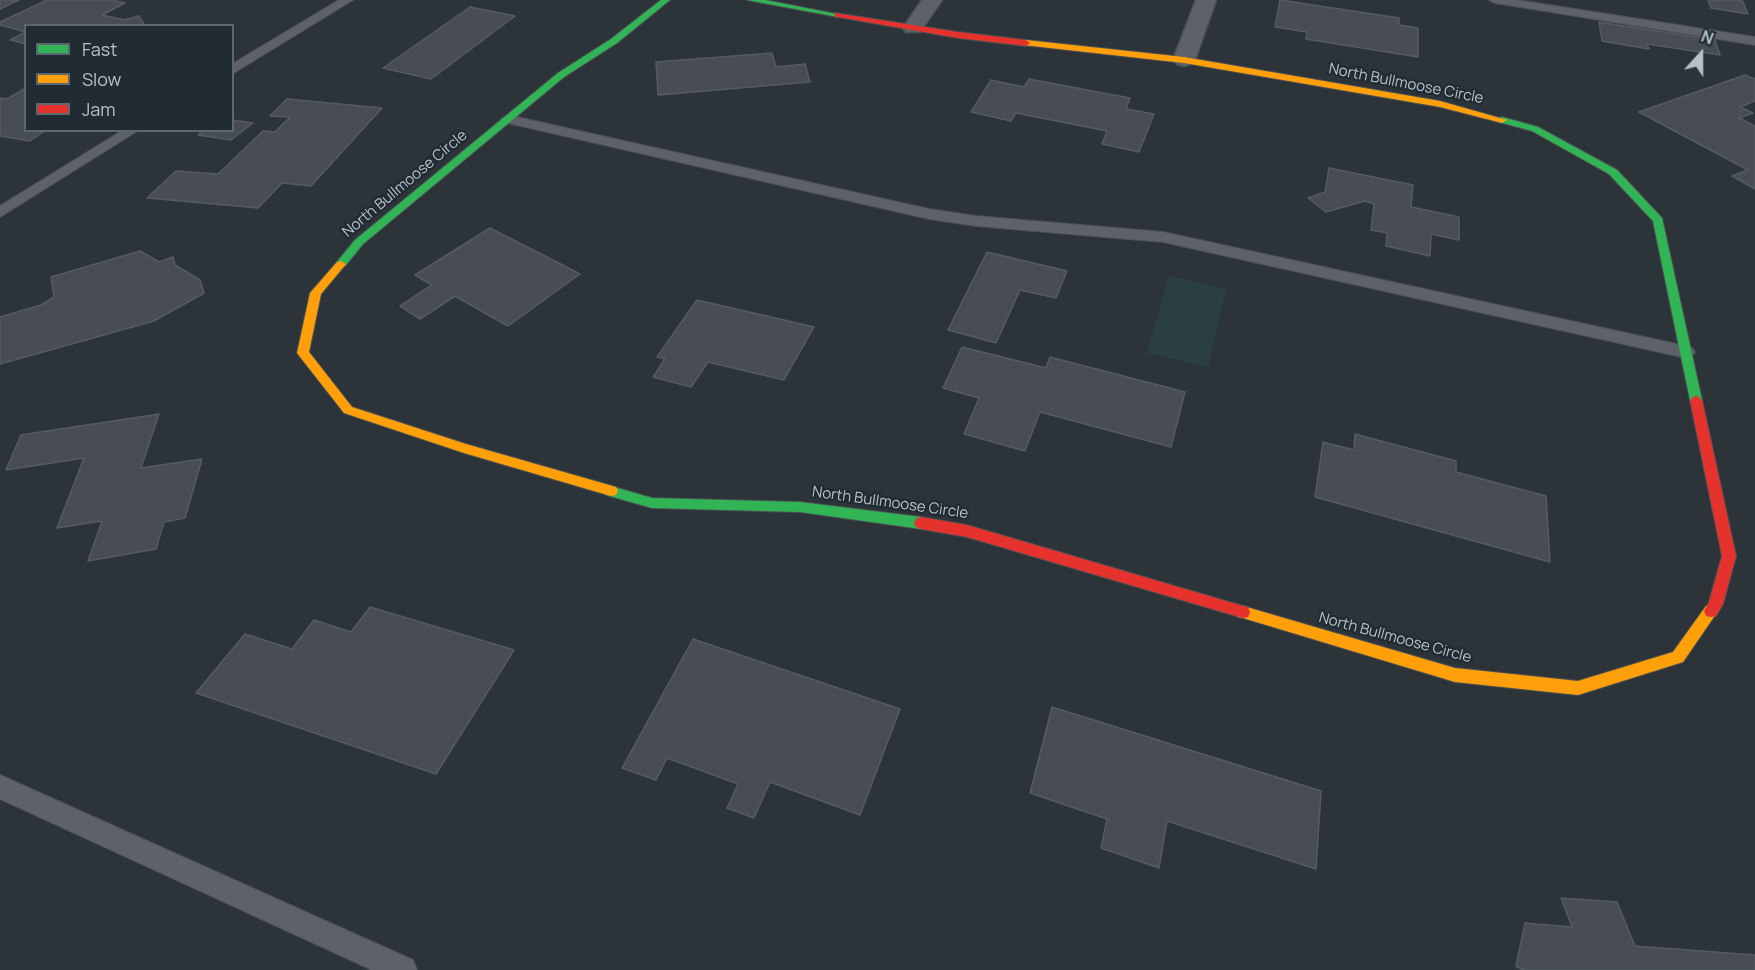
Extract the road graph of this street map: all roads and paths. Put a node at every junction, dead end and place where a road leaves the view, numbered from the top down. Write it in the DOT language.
graph roads {
  1 [pos="347,0"];
  2 [pos="666,0"];
  3 [pos="750,0"];
  4 [pos="932,0"];
  5 [pos="1206,0"];
  6 [pos="1495,0"];
  7 [pos="913,28"];
  8 [pos="1755,41"];
  9 [pos="1184,60"];
  10 [pos="234,69"];
  11 [pos="508,119"];
  12 [pos="130,132"];
  13 [pos="0,212"];
  14 [pos="1686,352"];
  15 [pos="0,787"];
  16 [pos="403,970"];
  1 -- 10 [label="lane"];
  2 -- 11 [label="street, North Bullmoose Circle"];
  3 -- 7 [label="street, North Bullmoose Circle"];
  4 -- 7 [label="street"];
  5 -- 9 [label="street"];
  6 -- 8 [label="lane"];
  7 -- 9 [label="street, North Bullmoose Circle"];
  9 -- 14 [label="street, North Bullmoose Circle"];
  11 -- 14 [label="lane"];
  11 -- 14 [label="street, North Bullmoose Circle"];
  12 -- 13 [label="lane"];
  15 -- 16 [label="lane"];
}
